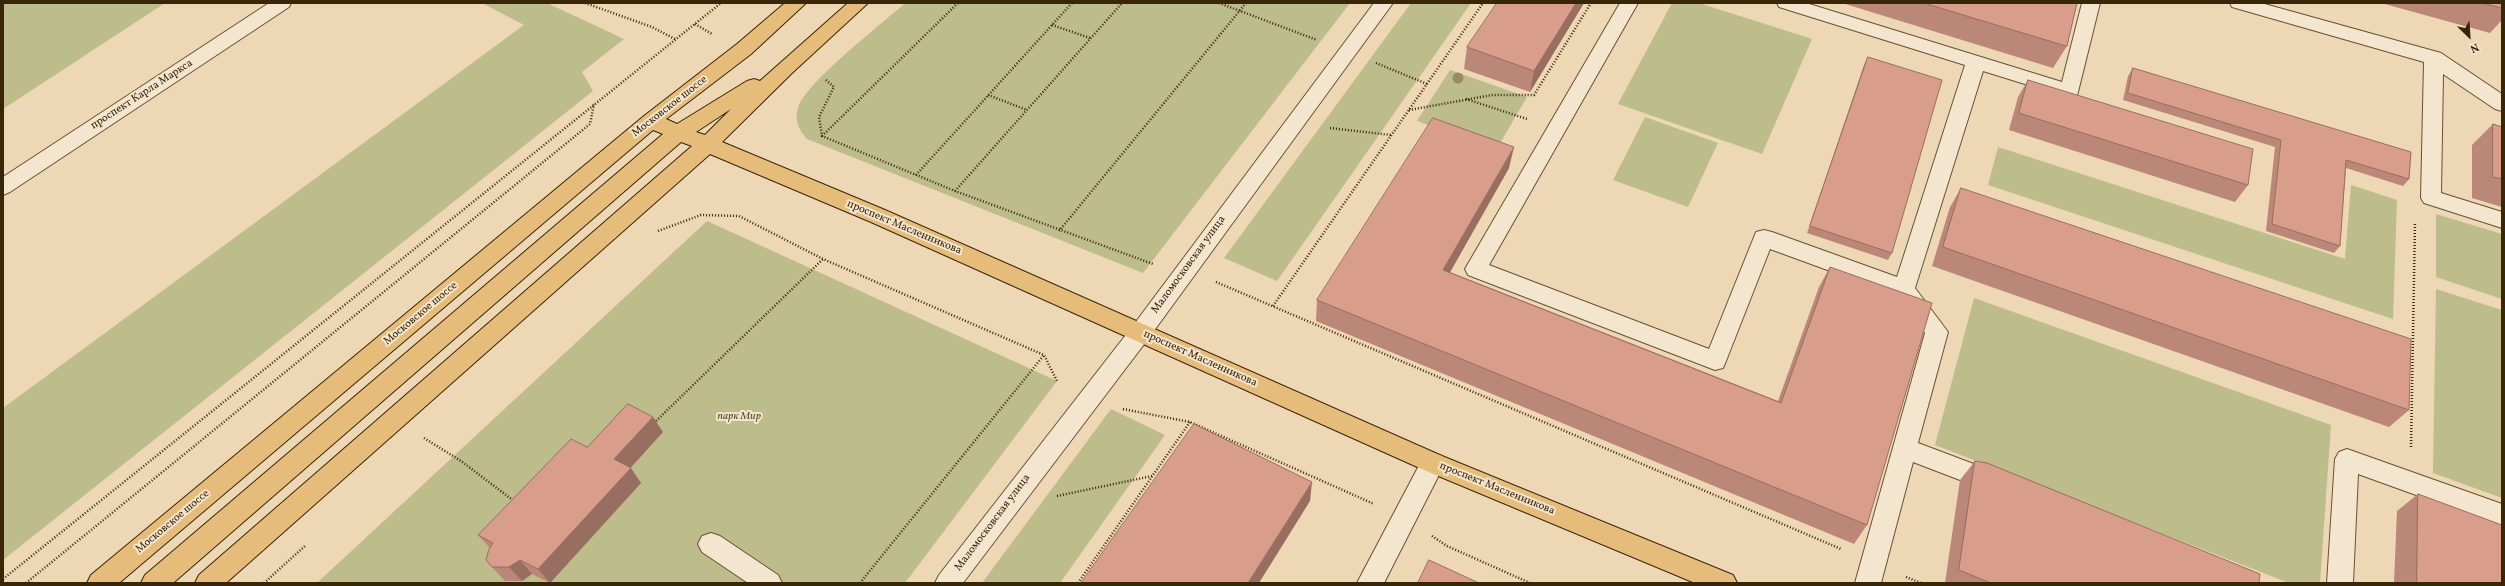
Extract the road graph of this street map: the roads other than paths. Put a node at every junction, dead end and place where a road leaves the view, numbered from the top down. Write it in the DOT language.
graph roads {
  1 [pos="282,3"];
  2 [pos="797,3"];
  3 [pos="859,3"];
  4 [pos="1384,3"];
  5 [pos="1629,3"];
  6 [pos="1786,3"];
  7 [pos="2091,3"];
  8 [pos="2239,3"];
  9 [pos="744,49"];
  10 [pos="2434,58"];
  11 [pos="1976,62"];
  12 [pos="785,68"];
  13 [pos="2502,104"];
  14 [pos="651,121"];
  15 [pos="678,133"];
  16 [pos="707,145"];
  17 [pos="3,187"];
  18 [pos="2502,220"];
  19 [pos="1904,288"];
  20 [pos="1140,333"];
  21 [pos="1906,449"];
  22 [pos="1433,463"];
  23 [pos="2017,492"];
  24 [pos="2502,515"];
  25 [pos="711,544"];
  26 [pos="1871,573"];
  27 [pos="100,583"];
  28 [pos="154,583"];
  29 [pos="208,583"];
  30 [pos="769,583"];
  31 [pos="948,583"];
  32 [pos="1370,583"];
  33 [pos="1724,583"];
  34 [pos="2340,583"];
  1 -- 17 [label="street, проспект Карла Маркса"];
  2 -- 9 [label="main road, Московское шоссе"];
  3 -- 12 [label="main road, Московское шоссе"];
  4 -- 20 [label="street, Маломосковская улица"];
  5 -- 19 [label="street"];
  6 -- 11 [label="street"];
  7 -- 11 [label="street"];
  8 -- 10 [label="street"];
  9 -- 14 [label="main road, Московское шоссе"];
  9 -- 15 [label="main road, Московское шоссе"];
  10 -- 13 [label="street"];
  10 -- 18 [label="street"];
  11 -- 19 [label="street"];
  12 -- 15 [label="main road, Московское шоссе"];
  12 -- 16 [label="main road, Московское шоссе"];
  14 -- 15 [label="main road, проспект Масленникова"];
  14 -- 27 [label="main road, Московское шоссе"];
  15 -- 16 [label="main road, проспект Масленникова"];
  15 -- 28 [label="main road, Московское шоссе"];
  16 -- 20 [label="main road, проспект Масленникова"];
  16 -- 29 [label="main road, Московское шоссе"];
  19 -- 21 [label="street"];
  20 -- 22 [label="main road, проспект Масленникова"];
  20 -- 31 [label="street, Маломосковская улица"];
  21 -- 23 [label="street"];
  21 -- 26 [label="street"];
  22 -- 32 [label="street"];
  22 -- 33 [label="main road, проспект Масленникова"];
  24 -- 34 [label="street"];
  25 -- 30 [label="street"];
}
